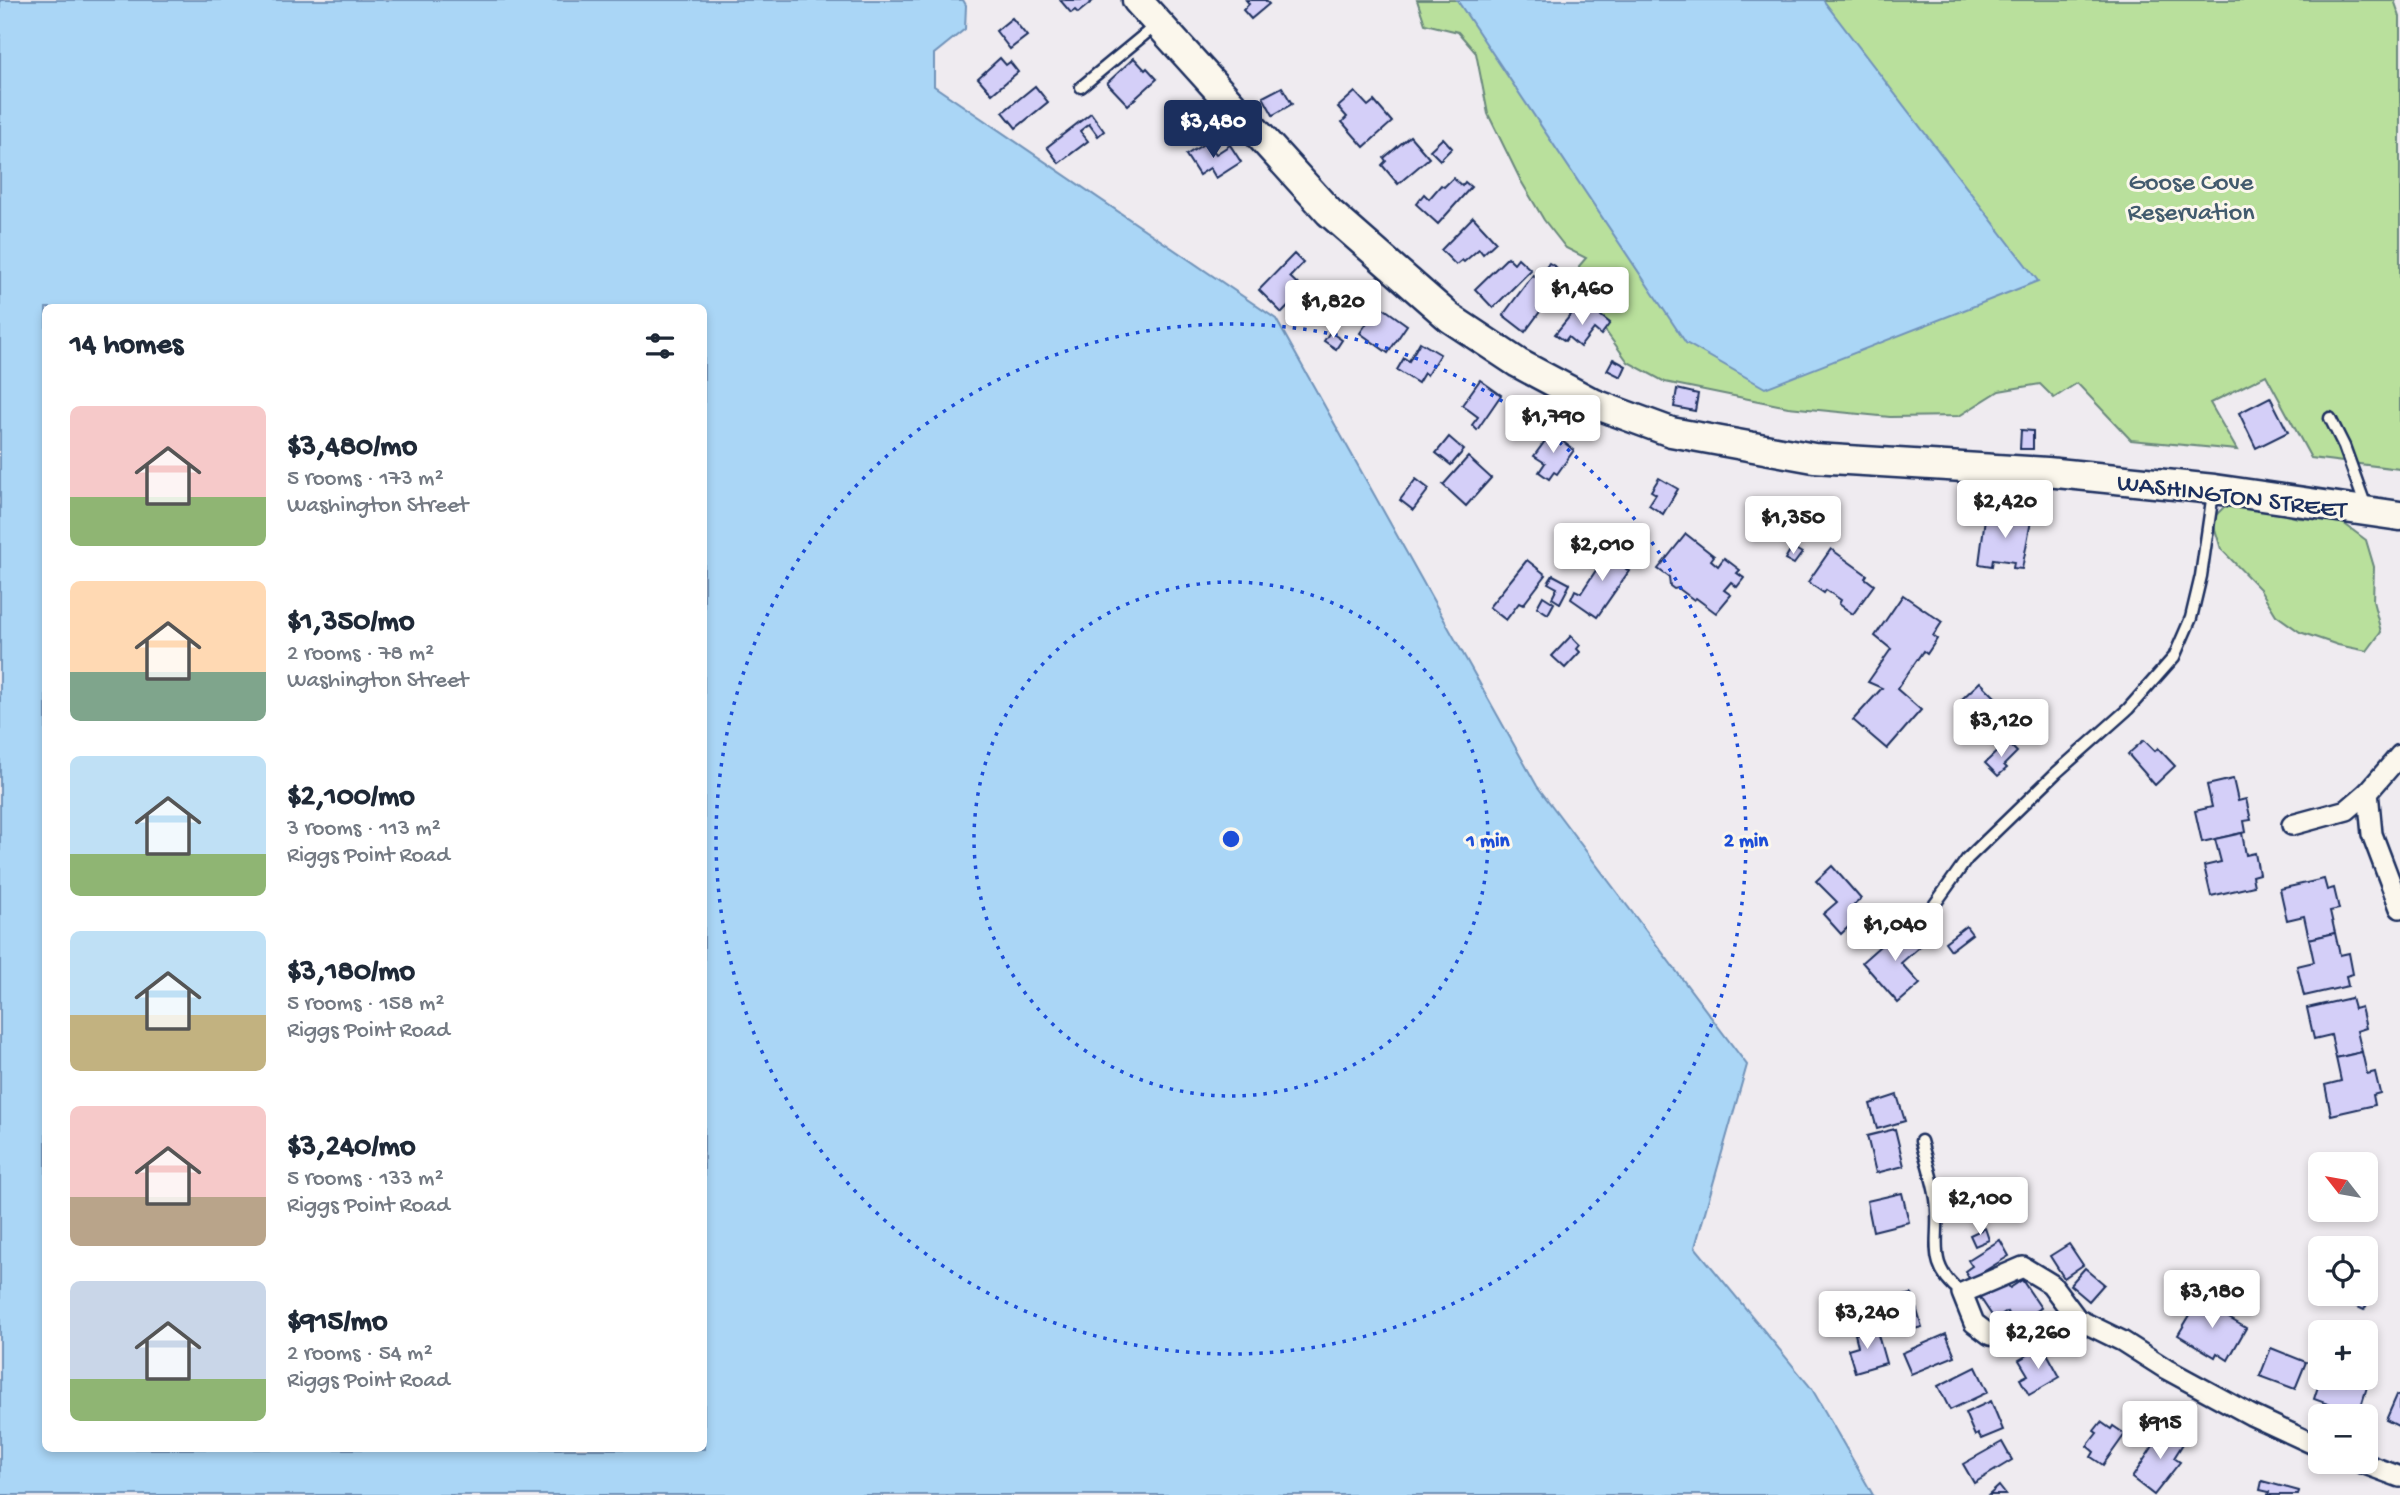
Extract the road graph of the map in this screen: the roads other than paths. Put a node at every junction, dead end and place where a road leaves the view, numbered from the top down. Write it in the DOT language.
graph roads {
  1 [pos="1137,0"];
  2 [pos="1157,23"];
  3 [pos="1081,87"];
  4 [pos="2330,418"];
  5 [pos="2214,489"];
  6 [pos="2367,510"];
  7 [pos="2400,516"];
  8 [pos="2400,755"];
  9 [pos="2368,792"];
  10 [pos="2292,825"];
  11 [pos="2400,908"];
  12 [pos="1920,925"];
  13 [pos="1921,1141"];
  14 [pos="1962,1293"];
  15 [pos="2077,1319"];
  16 [pos="2308,1441"];
  17 [pos="2378,1469"];
  18 [pos="2400,1477"];
  1 -- 2 [label="main road, WASHINGTON STREET"];
  2 -- 3 [label="lane"];
  2 -- 5 [label="main road, WASHINGTON STREET"];
  4 -- 6 [label="lane"];
  5 -- 6 [label="main road, WASHINGTON STREET"];
  5 -- 12 [label="lane"];
  6 -- 7 [label="main road, WASHINGTON STREET"];
  8 -- 9 [label="street"];
  9 -- 10 [label="street"];
  9 -- 11 [label="street"];
  13 -- 14 [label="lane"];
  14 -- 15 [label="street"];
  14 -- 15 [label="street"];
  15 -- 16 [label="street"];
  17 -- 18 [label="street"];
}
